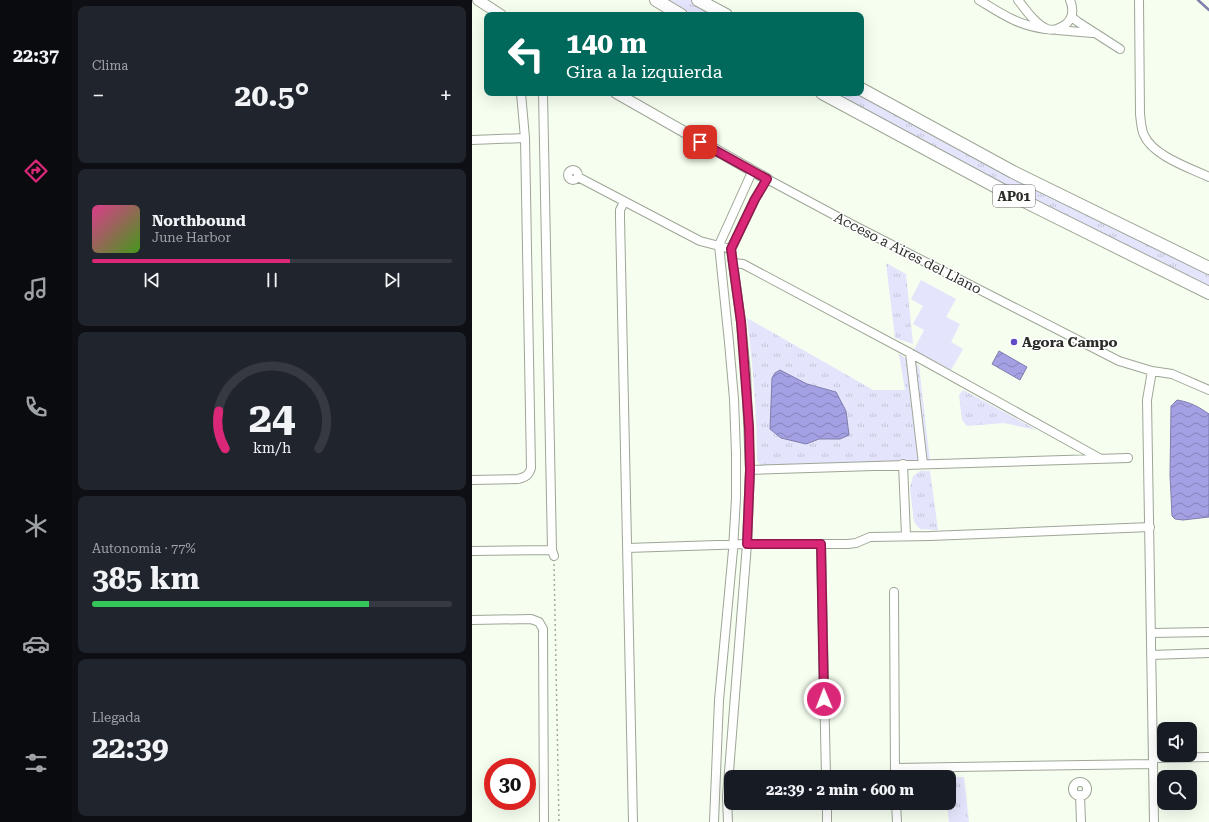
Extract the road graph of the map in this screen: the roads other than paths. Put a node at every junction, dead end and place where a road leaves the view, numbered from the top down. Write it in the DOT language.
graph roads {
  1 [pos="478,0"];
  2 [pos="656,0"];
  3 [pos="698,0"];
  4 [pos="979,0"];
  5 [pos="1018,0"];
  6 [pos="1070,0"];
  7 [pos="1139,0"];
  8 [pos="496,12"];
  9 [pos="676,12"];
  10 [pos="720,12"];
  11 [pos="1072,17"];
  12 [pos="1053,30"];
  13 [pos="1094,33"];
  14 [pos="1120,49"];
  15 [pos="864,91"];
  16 [pos="521,96"];
  17 [pos="543,96"];
  18 [pos="621,96"];
  19 [pos="828,96"];
  20 [pos="525,138"];
  21 [pos="472,140"];
  22 [pos="752,172"];
  23 [pos="578,177"];
  24 [pos="1209,177"];
  25 [pos="767,179"];
  26 [pos="624,202"];
  27 [pos="719,245"];
  28 [pos="731,249"];
  29 [pos="733,263"];
  30 [pos="1209,268"];
  31 [pos="1209,293"];
  32 [pos="910,353"];
  33 [pos="1152,371"];
  34 [pos="1209,390"];
  35 [pos="1128,458"];
  36 [pos="1101,459"];
  37 [pos="903,464"];
  38 [pos="922,464"];
  39 [pos="750,470"];
  40 [pos="472,480"];
  41 [pos="1150,527"];
  42 [pos="906,535"];
  43 [pos="747,544"];
  44 [pos="821,544"];
  45 [pos="733,546"];
  46 [pos="627,548"];
  47 [pos="472,551"];
  48 [pos="894,592"];
  49 [pos="472,620"];
  50 [pos="1209,632"];
  51 [pos="1150,633"];
  52 [pos="1209,653"];
  53 [pos="1151,655"];
  54 [pos="1209,757"];
  55 [pos="1153,761"];
  56 [pos="826,770"];
  57 [pos="895,770"];
  58 [pos="956,770"];
  59 [pos="1080,795"];
  60 [pos="827,810"];
  61 [pos="896,810"];
  62 [pos="544,822"];
  63 [pos="632,822"];
  64 [pos="714,822"];
  65 [pos="728,822"];
  66 [pos="827,822"];
  67 [pos="897,822"];
  68 [pos="1081,822"];
  69 [pos="1154,822"];
  1 -- 8 [label="main road"];
  2 -- 9 [label="highway"];
  3 -- 10 [label="highway"];
  4 -- 12 [label="street"];
  5 -- 12 [label="street"];
  6 -- 11 [label="street"];
  7 -- 24 [label="street"];
  11 -- 12 [label="street"];
  11 -- 13 [label="street"];
  12 -- 13 [label="street"];
  13 -- 14 [label="street"];
  15 -- 30 [label="highway, AP01"];
  16 -- 20 [label="street"];
  17 -- 47 [label="street"];
  18 -- 22 [label="main road, Acceso a Aires del Llano"];
  19 -- 31 [label="highway, AP01"];
  20 -- 21 [label="street"];
  20 -- 40 [label="street"];
  22 -- 25 [label="main road, Acceso a Aires del Llano"];
  22 -- 27 [label="street"];
  23 -- 26 [label="street"];
  25 -- 28 [label="street"];
  25 -- 33 [label="street, Acceso a Aires del Llano"];
  26 -- 27 [label="street"];
  26 -- 46 [label="street"];
  27 -- 28 [label="street"];
  27 -- 45 [label="street"];
  28 -- 29 [label="street"];
  29 -- 32 [label="street"];
  29 -- 39 [label="street"];
  32 -- 36 [label="street"];
  32 -- 38 [label="street"];
  33 -- 34 [label="street, Acceso a Aires del Llano"];
  33 -- 41 [label="street"];
  35 -- 36 [label="street"];
  36 -- 38 [label="street"];
  37 -- 38 [label="street"];
  37 -- 39 [label="street"];
  37 -- 42 [label="street"];
  39 -- 43 [label="street"];
  41 -- 42 [label="street"];
  41 -- 51 [label="street"];
  42 -- 44 [label="street"];
  43 -- 44 [label="street"];
  43 -- 45 [label="street"];
  43 -- 65 [label="street"];
  44 -- 56 [label="street"];
  45 -- 46 [label="street"];
  45 -- 64 [label="street"];
  46 -- 63 [label="street"];
  48 -- 57 [label="street"];
  49 -- 62 [label="street"];
  50 -- 51 [label="street"];
  51 -- 53 [label="street"];
  52 -- 53 [label="street"];
  53 -- 55 [label="street"];
  54 -- 55 [label="street"];
  55 -- 58 [label="street"];
  55 -- 69 [label="street"];
  59 -- 68 [label="street"];
  60 -- 66 [label="street"];
  61 -- 67 [label="street"];
}
